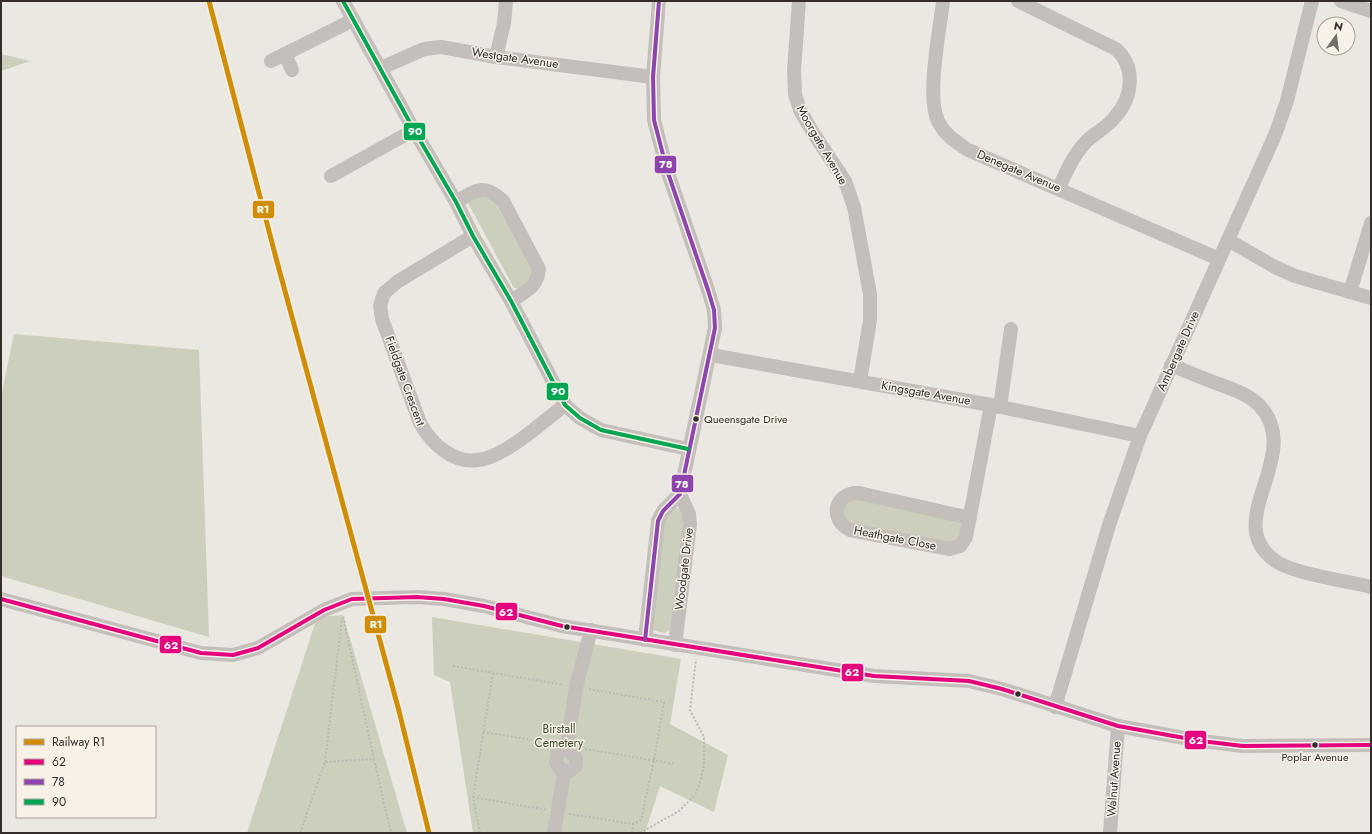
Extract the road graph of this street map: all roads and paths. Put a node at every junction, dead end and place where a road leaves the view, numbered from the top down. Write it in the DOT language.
graph roads {
  1 [pos="343,1"];
  2 [pos="506,1"];
  3 [pos="659,1"];
  4 [pos="799,1"];
  5 [pos="943,1"];
  6 [pos="1018,1"];
  7 [pos="1312,1"];
  8 [pos="1341,1"];
  9 [pos="1371,11"];
  10 [pos="354,20"];
  11 [pos="285,54"];
  12 [pos="496,57"];
  13 [pos="271,61"];
  14 [pos="381,68"];
  15 [pos="292,70"];
  16 [pos="653,77"];
  17 [pos="414,130"];
  18 [pos="331,176"];
  19 [pos="1059,188"];
  20 [pos="456,202"];
  21 [pos="1371,223"];
  22 [pos="473,236"];
  23 [pos="1228,240"];
  24 [pos="1219,259"];
  25 [pos="1350,292"];
  26 [pos="1371,298"];
  27 [pos="511,300"];
  28 [pos="1012,326"];
  29 [pos="711,355"];
  30 [pos="1171,365"];
  31 [pos="860,381"];
  32 [pos="565,405"];
  33 [pos="995,406"];
  34 [pos="1140,436"];
  35 [pos="688,449"];
  36 [pos="680,494"];
  37 [pos="970,518"];
  38 [pos="1371,587"];
  39 [pos="1,599"];
  40 [pos="591,630"];
  41 [pos="645,640"];
  42 [pos="675,645"];
  43 [pos="697,648"];
  44 [pos="493,673"];
  45 [pos="1055,707"];
  46 [pos="1118,726"];
  47 [pos="1371,745"];
  48 [pos="374,759"];
  49 [pos="654,760"];
  50 [pos="325,762"];
  51 [pos="473,797"];
  52 [pos="556,812"];
  53 [pos="633,824"];
  54 [pos="300,833"];
  55 [pos="390,833"];
  56 [pos="480,833"];
  57 [pos="554,833"];
  58 [pos="632,833"];
  59 [pos="640,833"];
  60 [pos="1110,833"];
  1 -- 10 [label="street"];
  2 -- 12 [label="street"];
  3 -- 16 [label="street"];
  4 -- 31 [label="street, Moorgate Avenue"];
  5 -- 19 [label="street, Denegate Avenue"];
  6 -- 19 [label="street"];
  7 -- 23 [label="street, Ambergate Drive"];
  8 -- 9 [label="street"];
  10 -- 11 [label="street"];
  10 -- 14 [label="street"];
  11 -- 13 [label="street"];
  11 -- 15 [label="street"];
  12 -- 14 [label="street, Westgate Avenue"];
  12 -- 16 [label="street, Westgate Avenue"];
  14 -- 17 [label="street"];
  16 -- 29 [label="street"];
  17 -- 18 [label="street"];
  17 -- 20 [label="street"];
  19 -- 24 [label="street, Denegate Avenue"];
  20 -- 22 [label="street"];
  20 -- 27 [label="street"];
  21 -- 25 [label="street"];
  22 -- 27 [label="street"];
  22 -- 32 [label="street, Fieldgate Crescent"];
  23 -- 24 [label="street, Ambergate Drive"];
  23 -- 25 [label="street"];
  24 -- 30 [label="street, Ambergate Drive"];
  25 -- 26 [label="street"];
  27 -- 32 [label="street"];
  28 -- 33 [label="street, Heathgate Close"];
  29 -- 31 [label="street, Kingsgate Avenue"];
  29 -- 35 [label="street"];
  30 -- 34 [label="street, Ambergate Drive"];
  30 -- 38 [label="street"];
  31 -- 33 [label="street, Kingsgate Avenue"];
  32 -- 35 [label="street"];
  33 -- 34 [label="street, Kingsgate Avenue"];
  33 -- 37 [label="street, Heathgate Close"];
  34 -- 45 [label="street, Ambergate Drive"];
  35 -- 36 [label="street"];
  36 -- 41 [label="street"];
  36 -- 42 [label="street, Woodgate Drive"];
  37 -- 37 [label="street, Heathgate Close"];
  39 -- 40 [label="street"];
  40 -- 41 [label="street"];
  40 -- 52 [label="street"];
  41 -- 42 [label="street"];
  42 -- 43 [label="street"];
  43 -- 45 [label="street"];
  43 -- 59 [label="path"];
  44 -- 51 [label="path"];
  45 -- 46 [label="street"];
  46 -- 47 [label="street"];
  46 -- 60 [label="street, Walnut Avenue"];
  48 -- 50 [label="path"];
  48 -- 50 [label="path"];
  48 -- 55 [label="path"];
  49 -- 53 [label="path"];
  50 -- 54 [label="path"];
  51 -- 52 [label="path"];
  51 -- 56 [label="path"];
  52 -- 53 [label="path"];
  52 -- 57 [label="street"];
  53 -- 58 [label="path"];
}
